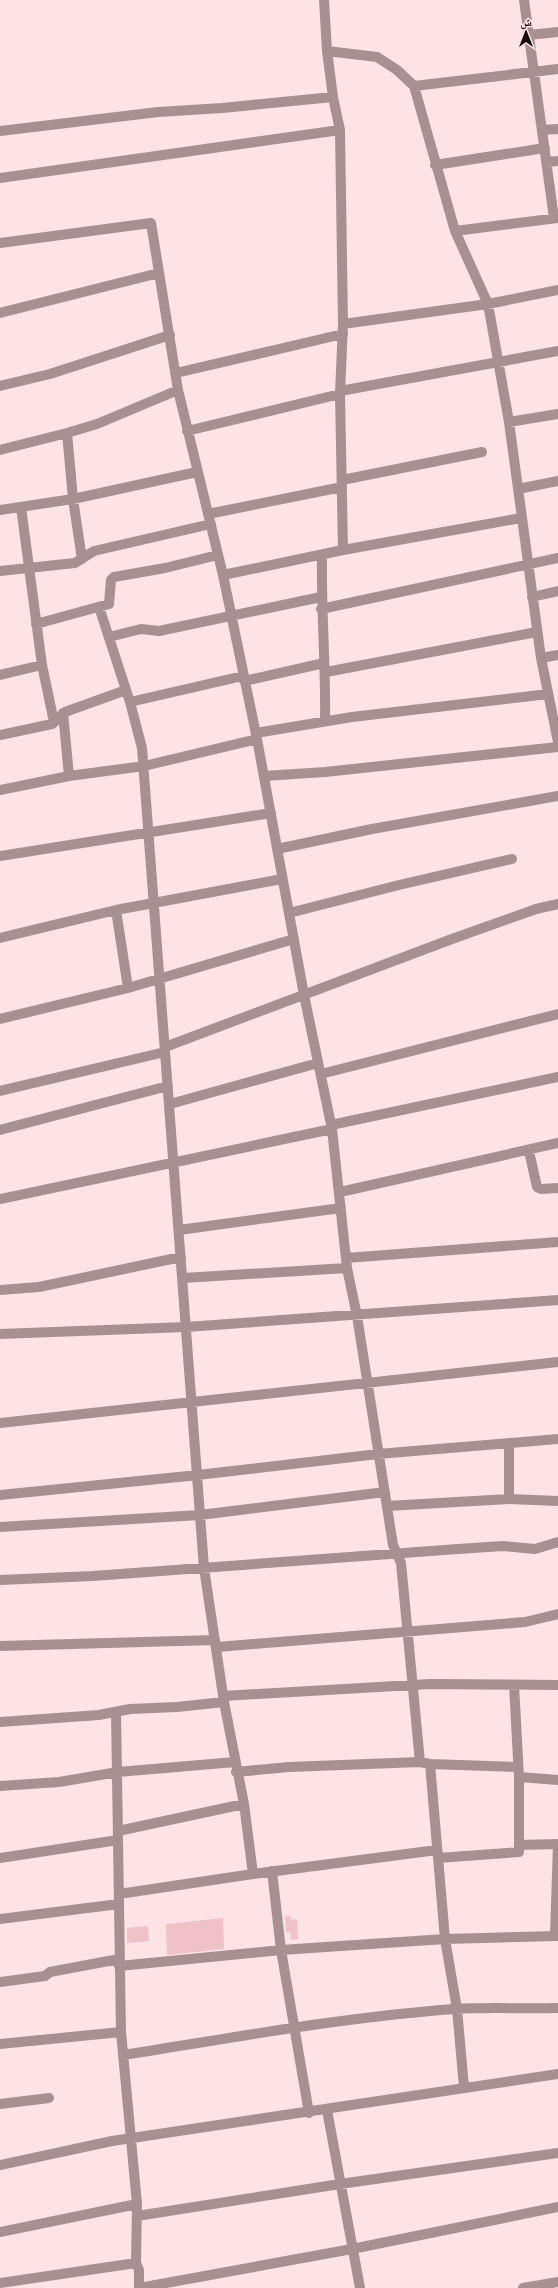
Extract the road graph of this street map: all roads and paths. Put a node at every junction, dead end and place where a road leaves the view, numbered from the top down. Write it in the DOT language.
graph roads {
  1 [pos="324,0"];
  2 [pos="524,0"];
  3 [pos="558,32"];
  4 [pos="528,35"];
  5 [pos="327,50"];
  6 [pos="558,69"];
  7 [pos="532,72"];
  8 [pos="414,86"];
  9 [pos="333,96"];
  10 [pos="558,129"];
  11 [pos="340,130"];
  12 [pos="542,130"];
  13 [pos="0,131"];
  14 [pos="545,148"];
  15 [pos="558,161"];
  16 [pos="547,162"];
  17 [pos="434,165"];
  18 [pos="0,178"];
  19 [pos="556,218"];
  20 [pos="455,231"];
  21 [pos="0,243"];
  22 [pos="159,274"];
  23 [pos="558,290"];
  24 [pos="488,304"];
  25 [pos="0,313"];
  26 [pos="343,329"];
  27 [pos="170,335"];
  28 [pos="558,351"];
  29 [pos="497,362"];
  30 [pos="176,373"];
  31 [pos="0,386"];
  32 [pos="178,390"];
  33 [pos="340,392"];
  34 [pos="558,414"];
  35 [pos="509,422"];
  36 [pos="187,431"];
  37 [pos="68,433"];
  38 [pos="0,450"];
  39 [pos="482,452"];
  40 [pos="197,472"];
  41 [pos="558,481"];
  42 [pos="342,483"];
  43 [pos="518,488"];
  44 [pos="73,499"];
  45 [pos="21,507"];
  46 [pos="0,510"];
  47 [pos="521,518"];
  48 [pos="209,519"];
  49 [pos="344,550"];
  50 [pos="218,555"];
  51 [pos="322,555"];
  52 [pos="558,558"];
  53 [pos="82,559"];
  54 [pos="528,566"];
  55 [pos="29,569"];
  56 [pos="0,571"];
  57 [pos="223,576"];
  58 [pos="558,591"];
  59 [pos="321,597"];
  60 [pos="532,597"];
  61 [pos="99,607"];
  62 [pos="321,608"];
  63 [pos="232,617"];
  64 [pos="36,624"];
  65 [pos="537,632"];
  66 [pos="109,637"];
  67 [pos="558,655"];
  68 [pos="541,658"];
  69 [pos="42,665"];
  70 [pos="325,667"];
  71 [pos="0,675"];
  72 [pos="243,678"];
  73 [pos="126,690"];
  74 [pos="548,694"];
  75 [pos="130,702"];
  76 [pos="63,713"];
  77 [pos="325,721"];
  78 [pos="54,722"];
  79 [pos="556,729"];
  80 [pos="0,735"];
  81 [pos="257,736"];
  82 [pos="558,742"];
  83 [pos="558,747"];
  84 [pos="144,766"];
  85 [pos="69,776"];
  86 [pos="264,776"];
  87 [pos="0,790"];
  88 [pos="558,796"];
  89 [pos="271,813"];
  90 [pos="147,832"];
  91 [pos="277,849"];
  92 [pos="0,856"];
  93 [pos="512,859"];
  94 [pos="282,879"];
  95 [pos="153,902"];
  96 [pos="558,904"];
  97 [pos="116,910"];
  98 [pos="289,914"];
  99 [pos="0,938"];
  100 [pos="294,939"];
  101 [pos="159,978"];
  102 [pos="128,988"];
  103 [pos="304,995"];
  104 [pos="558,1014"];
  105 [pos="0,1019"];
  106 [pos="165,1049"];
  107 [pos="318,1063"];
  108 [pos="321,1074"];
  109 [pos="558,1078"];
  110 [pos="168,1086"];
  111 [pos="0,1091"];
  112 [pos="170,1104"];
  113 [pos="332,1127"];
  114 [pos="0,1130"];
  115 [pos="558,1144"];
  116 [pos="529,1151"];
  117 [pos="174,1164"];
  118 [pos="558,1188"];
  119 [pos="340,1192"];
  120 [pos="0,1199"];
  121 [pos="341,1208"];
  122 [pos="179,1230"];
  123 [pos="558,1242"];
  124 [pos="181,1257"];
  125 [pos="346,1263"];
  126 [pos="182,1278"];
  127 [pos="0,1290"];
  128 [pos="558,1300"];
  129 [pos="357,1316"];
  130 [pos="186,1328"];
  131 [pos="0,1334"];
  132 [pos="558,1362"];
  133 [pos="368,1383"];
  134 [pos="191,1401"];
  135 [pos="0,1423"];
  136 [pos="558,1439"];
  137 [pos="509,1443"];
  138 [pos="378,1454"];
  139 [pos="198,1475"];
  140 [pos="385,1492"];
  141 [pos="0,1495"];
  142 [pos="508,1499"];
  143 [pos="558,1501"];
  144 [pos="387,1506"];
  145 [pos="200,1515"];
  146 [pos="0,1527"];
  147 [pos="558,1542"];
  148 [pos="398,1554"];
  149 [pos="204,1568"];
  150 [pos="0,1580"];
  151 [pos="558,1614"];
  152 [pos="409,1631"];
  153 [pos="216,1644"];
  154 [pos="0,1646"];
  155 [pos="413,1685"];
  156 [pos="514,1685"];
  157 [pos="558,1685"];
  158 [pos="224,1699"];
  159 [pos="116,1712"];
  160 [pos="0,1722"];
  161 [pos="420,1762"];
  162 [pos="430,1764"];
  163 [pos="236,1767"];
  164 [pos="118,1772"];
  165 [pos="519,1772"];
  166 [pos="558,1780"];
  167 [pos="0,1786"];
  168 [pos="244,1804"];
  169 [pos="118,1835"];
  170 [pos="558,1844"];
  171 [pos="519,1845"];
  172 [pos="437,1854"];
  173 [pos="0,1858"];
  174 [pos="272,1871"];
  175 [pos="253,1874"];
  176 [pos="119,1899"];
  177 [pos="0,1919"];
  178 [pos="557,1935"];
  179 [pos="445,1939"];
  180 [pos="280,1950"];
  181 [pos="119,1962"];
  182 [pos="0,1982"];
  183 [pos="558,2008"];
  184 [pos="457,2009"];
  185 [pos="293,2028"];
  186 [pos="121,2032"];
  187 [pos="0,2044"];
  188 [pos="123,2055"];
  189 [pos="558,2074"];
  190 [pos="464,2087"];
  191 [pos="49,2098"];
  192 [pos="0,2104"];
  193 [pos="327,2110"];
  194 [pos="309,2113"];
  195 [pos="132,2139"];
  196 [pos="558,2153"];
  197 [pos="0,2165"];
  198 [pos="340,2184"];
  199 [pos="137,2204"];
  200 [pos="558,2207"];
  201 [pos="137,2216"];
  202 [pos="0,2232"];
  203 [pos="352,2249"];
  204 [pos="136,2263"];
  205 [pos="558,2282"];
  206 [pos="0,2283"];
  207 [pos="139,2288"];
  208 [pos="360,2288"];
  209 [pos="523,2288"];
  1 -- 5 [label="street"];
  2 -- 4 [label="street"];
  3 -- 4 [label="street"];
  4 -- 7 [label="street"];
  5 -- 8 [label="street"];
  5 -- 9 [label="street"];
  6 -- 7 [label="street"];
  7 -- 8 [label="street"];
  7 -- 12 [label="street"];
  8 -- 17 [label="street"];
  9 -- 11 [label="street"];
  9 -- 13 [label="street"];
  10 -- 12 [label="street"];
  11 -- 18 [label="street"];
  11 -- 26 [label="street"];
  12 -- 14 [label="street"];
  14 -- 16 [label="street"];
  14 -- 17 [label="street"];
  15 -- 16 [label="street"];
  16 -- 19 [label="street"];
  17 -- 20 [label="street"];
  19 -- 20 [label="street"];
  20 -- 24 [label="street"];
  21 -- 22 [label="street"];
  22 -- 25 [label="street"];
  22 -- 27 [label="street"];
  23 -- 24 [label="street"];
  24 -- 26 [label="street"];
  24 -- 29 [label="street"];
  26 -- 30 [label="street"];
  26 -- 33 [label="street"];
  27 -- 30 [label="street"];
  27 -- 31 [label="street"];
  28 -- 29 [label="street"];
  29 -- 33 [label="street"];
  29 -- 35 [label="street"];
  30 -- 32 [label="street"];
  32 -- 36 [label="street"];
  32 -- 37 [label="street"];
  33 -- 36 [label="street"];
  33 -- 42 [label="street"];
  34 -- 35 [label="street"];
  35 -- 43 [label="street"];
  36 -- 40 [label="street"];
  37 -- 38 [label="street"];
  37 -- 44 [label="street"];
  39 -- 42 [label="street"];
  40 -- 44 [label="street"];
  40 -- 48 [label="street"];
  41 -- 43 [label="street"];
  42 -- 48 [label="street"];
  42 -- 49 [label="street"];
  43 -- 47 [label="street"];
  44 -- 45 [label="street"];
  44 -- 53 [label="street"];
  45 -- 46 [label="street"];
  45 -- 55 [label="street"];
  47 -- 49 [label="street"];
  47 -- 54 [label="street"];
  48 -- 50 [label="street"];
  48 -- 53 [label="street"];
  49 -- 51 [label="street"];
  50 -- 57 [label="street"];
  50 -- 61 [label="street"];
  51 -- 57 [label="street"];
  51 -- 59 [label="street"];
  52 -- 54 [label="street"];
  53 -- 55 [label="street"];
  54 -- 60 [label="street"];
  54 -- 62 [label="street"];
  55 -- 56 [label="street"];
  55 -- 64 [label="street"];
  57 -- 63 [label="street"];
  58 -- 60 [label="street"];
  59 -- 62 [label="street"];
  59 -- 63 [label="street"];
  60 -- 65 [label="street"];
  61 -- 64 [label="street"];
  61 -- 66 [label="street"];
  62 -- 70 [label="street"];
  63 -- 66 [label="street"];
  63 -- 72 [label="street"];
  64 -- 69 [label="street"];
  65 -- 68 [label="street"];
  65 -- 70 [label="street"];
  66 -- 73 [label="street"];
  67 -- 68 [label="street"];
  68 -- 74 [label="street"];
  69 -- 71 [label="street"];
  69 -- 78 [label="street"];
  70 -- 72 [label="street"];
  70 -- 77 [label="street"];
  72 -- 75 [label="street"];
  72 -- 81 [label="street"];
  73 -- 75 [label="street"];
  73 -- 76 [label="street"];
  74 -- 77 [label="street"];
  74 -- 79 [label="street"];
  75 -- 84 [label="street"];
  76 -- 78 [label="street"];
  76 -- 85 [label="street"];
  77 -- 81 [label="street"];
  78 -- 80 [label="street"];
  79 -- 82 [label="street"];
  81 -- 84 [label="street"];
  81 -- 86 [label="street"];
  83 -- 86 [label="street"];
  84 -- 85 [label="street"];
  84 -- 90 [label="street"];
  85 -- 87 [label="street"];
  86 -- 89 [label="street"];
  88 -- 91 [label="street"];
  89 -- 90 [label="street"];
  89 -- 91 [label="street"];
  90 -- 92 [label="street"];
  90 -- 95 [label="street"];
  91 -- 94 [label="street"];
  93 -- 98 [label="street"];
  94 -- 95 [label="street"];
  94 -- 98 [label="street"];
  95 -- 97 [label="street"];
  95 -- 101 [label="street"];
  96 -- 103 [label="street"];
  97 -- 99 [label="street"];
  97 -- 102 [label="street"];
  98 -- 100 [label="street"];
  100 -- 101 [label="street"];
  100 -- 103 [label="street"];
  101 -- 102 [label="street"];
  101 -- 106 [label="street"];
  102 -- 105 [label="street"];
  103 -- 106 [label="street"];
  103 -- 107 [label="street"];
  104 -- 108 [label="street"];
  106 -- 110 [label="street"];
  106 -- 111 [label="street"];
  107 -- 108 [label="street"];
  107 -- 112 [label="street"];
  108 -- 113 [label="street"];
  109 -- 113 [label="street"];
  110 -- 112 [label="street"];
  110 -- 114 [label="street"];
  112 -- 117 [label="street"];
  113 -- 117 [label="street"];
  113 -- 119 [label="street"];
  115 -- 116 [label="street"];
  116 -- 118 [label="street"];
  116 -- 119 [label="street"];
  117 -- 120 [label="street"];
  117 -- 122 [label="street"];
  119 -- 121 [label="street"];
  121 -- 122 [label="street"];
  121 -- 125 [label="street"];
  122 -- 124 [label="street"];
  123 -- 125 [label="street"];
  124 -- 126 [label="street"];
  124 -- 127 [label="street"];
  125 -- 126 [label="street"];
  125 -- 129 [label="street"];
  126 -- 130 [label="street"];
  128 -- 129 [label="street"];
  129 -- 130 [label="street"];
  129 -- 133 [label="street"];
  130 -- 131 [label="street"];
  130 -- 134 [label="street"];
  132 -- 133 [label="street"];
  133 -- 134 [label="street"];
  133 -- 138 [label="street"];
  134 -- 135 [label="street"];
  134 -- 139 [label="street"];
  136 -- 137 [label="street"];
  137 -- 138 [label="street"];
  137 -- 142 [label="street"];
  138 -- 139 [label="street"];
  138 -- 140 [label="street"];
  139 -- 141 [label="street"];
  139 -- 145 [label="street"];
  140 -- 144 [label="street"];
  140 -- 145 [label="street"];
  142 -- 143 [label="street"];
  142 -- 144 [label="street"];
  144 -- 148 [label="street"];
  145 -- 146 [label="street"];
  145 -- 149 [label="street"];
  147 -- 148 [label="street"];
  148 -- 149 [label="street"];
  148 -- 152 [label="street"];
  149 -- 150 [label="street"];
  149 -- 153 [label="street"];
  151 -- 152 [label="street"];
  152 -- 153 [label="street"];
  152 -- 155 [label="street"];
  153 -- 154 [label="street"];
  153 -- 158 [label="street"];
  155 -- 156 [label="street"];
  155 -- 158 [label="street"];
  155 -- 161 [label="street"];
  156 -- 157 [label="street"];
  156 -- 165 [label="street"];
  158 -- 159 [label="street"];
  158 -- 163 [label="street"];
  159 -- 160 [label="street"];
  159 -- 164 [label="street"];
  161 -- 162 [label="street"];
  161 -- 163 [label="street"];
  162 -- 165 [label="street"];
  162 -- 172 [label="street"];
  163 -- 164 [label="street"];
  163 -- 168 [label="street"];
  164 -- 167 [label="street"];
  164 -- 169 [label="street"];
  165 -- 166 [label="street"];
  165 -- 171 [label="street"];
  168 -- 169 [label="street"];
  168 -- 175 [label="street"];
  169 -- 173 [label="street"];
  169 -- 176 [label="street"];
  170 -- 171 [label="street"];
  170 -- 178 [label="street"];
  171 -- 172 [label="street"];
  172 -- 174 [label="street"];
  172 -- 179 [label="street"];
  174 -- 175 [label="street"];
  174 -- 180 [label="street"];
  175 -- 176 [label="street"];
  176 -- 177 [label="street"];
  176 -- 181 [label="street"];
  178 -- 179 [label="street"];
  179 -- 180 [label="street"];
  179 -- 184 [label="street"];
  180 -- 181 [label="street"];
  180 -- 185 [label="street"];
  181 -- 182 [label="street"];
  181 -- 186 [label="street"];
  183 -- 184 [label="street"];
  184 -- 185 [label="street"];
  184 -- 190 [label="street"];
  185 -- 188 [label="street"];
  185 -- 194 [label="street"];
  186 -- 187 [label="street"];
  186 -- 188 [label="street"];
  188 -- 195 [label="street"];
  189 -- 190 [label="street"];
  190 -- 193 [label="street"];
  191 -- 192 [label="street"];
  193 -- 194 [label="street"];
  193 -- 198 [label="street"];
  194 -- 195 [label="street"];
  195 -- 197 [label="street"];
  195 -- 199 [label="street"];
  196 -- 198 [label="street"];
  198 -- 201 [label="street"];
  198 -- 203 [label="street"];
  199 -- 201 [label="street"];
  199 -- 202 [label="street"];
  200 -- 203 [label="street"];
  201 -- 204 [label="street"];
  203 -- 207 [label="street"];
  203 -- 208 [label="street"];
  204 -- 206 [label="street"];
  204 -- 207 [label="street"];
  205 -- 209 [label="street"];
}
